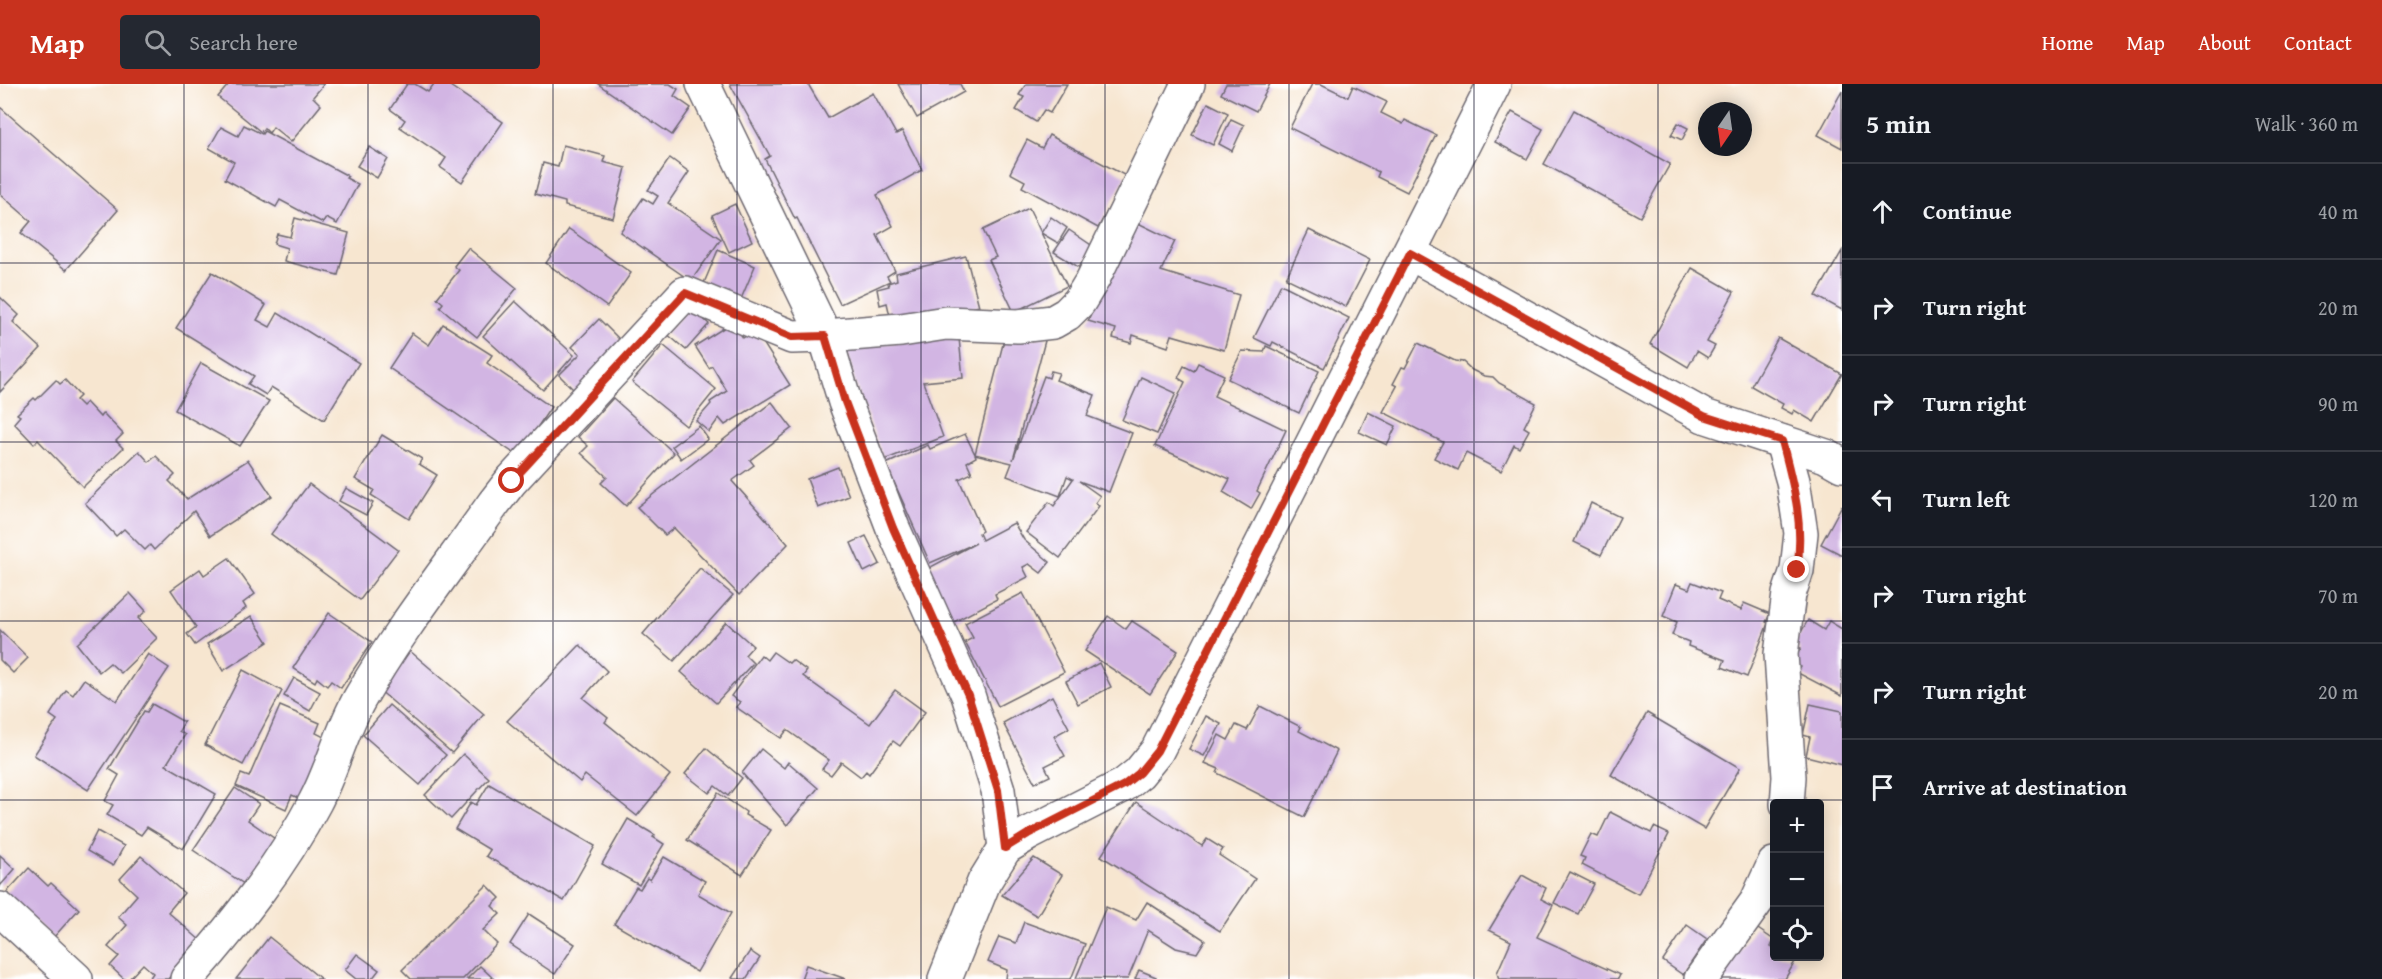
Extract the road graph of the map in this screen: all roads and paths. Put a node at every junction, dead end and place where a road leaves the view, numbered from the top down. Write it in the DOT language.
graph roads {
  1 [pos="703,84"];
  2 [pos="1188,84"];
  3 [pos="1494,84"];
  4 [pos="1410,253"];
  5 [pos="825,336"];
  6 [pos="1782,441"];
  7 [pos="1842,465"];
  8 [pos="1788,799"];
  9 [pos="1005,848"];
  10 [pos="1770,873"];
  11 [pos="0,909"];
  12 [pos="76,979"];
  13 [pos="187,979"];
  14 [pos="945,979"];
  15 [pos="1701,979"];
  1 -- 5 [label="street"];
  2 -- 5 [label="street"];
  3 -- 4 [label="street"];
  4 -- 6 [label="street"];
  4 -- 9 [label="street"];
  5 -- 9 [label="street"];
  5 -- 13 [label="street"];
  6 -- 7 [label="street"];
  6 -- 8 [label="street"];
  9 -- 14 [label="street"];
  10 -- 15 [label="street"];
  11 -- 12 [label="street"];
}
